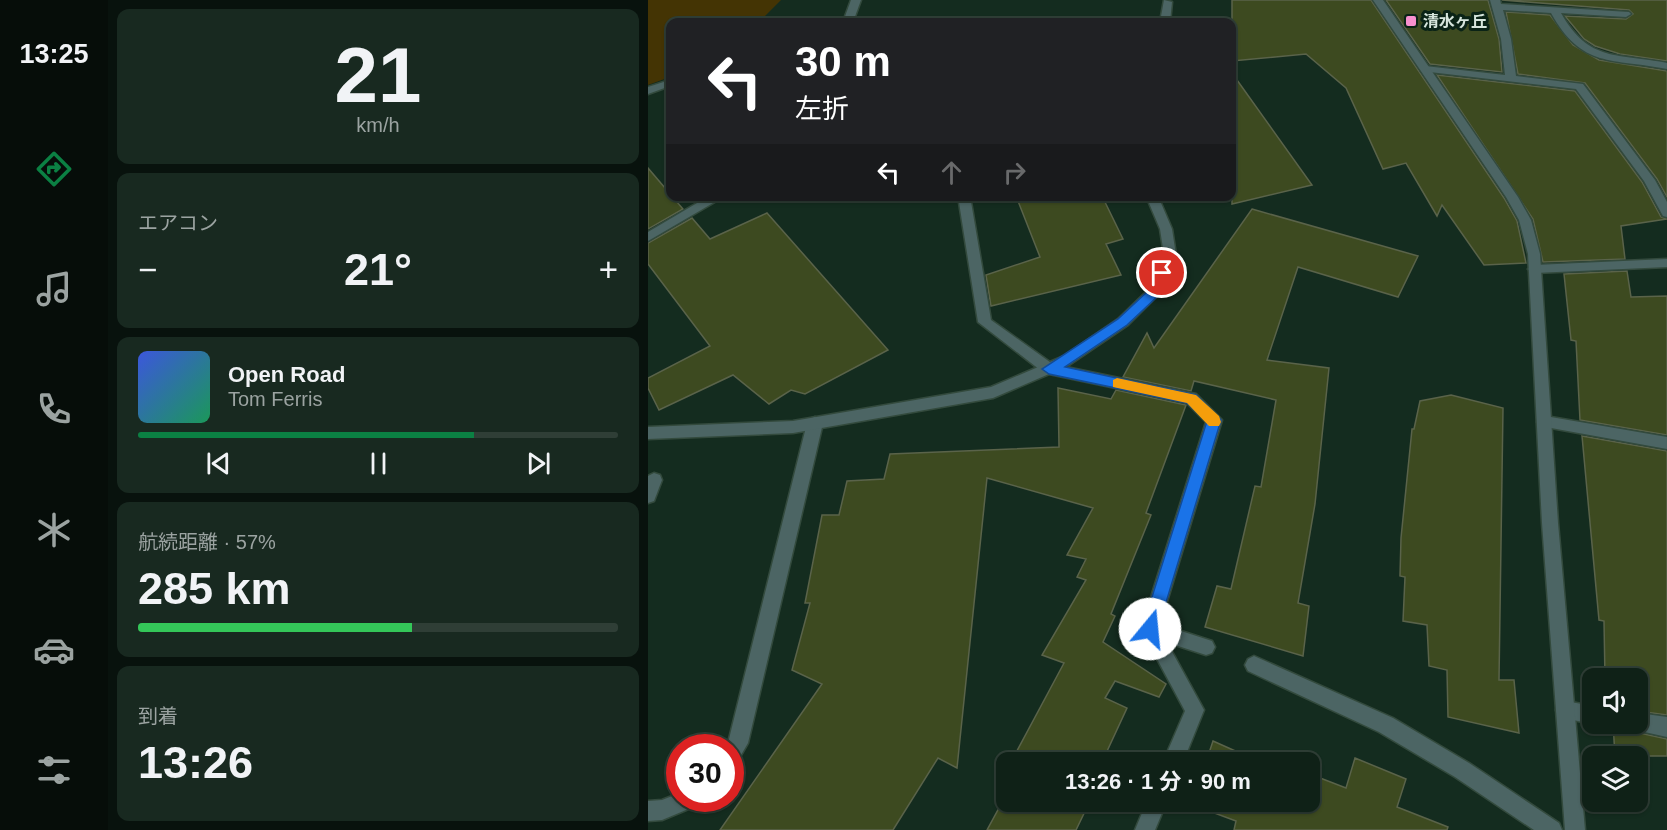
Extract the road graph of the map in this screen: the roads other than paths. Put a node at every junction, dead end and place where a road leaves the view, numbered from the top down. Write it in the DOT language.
graph roads {
  1 [pos="856,0"];
  2 [pos="1378,0"];
  3 [pos="1170,1"];
  4 [pos="1496,4"];
  5 [pos="1555,11"];
  6 [pos="1626,14"];
  7 [pos="849,18"];
  8 [pos="1166,18"];
  9 [pos="1667,66"];
  10 [pos="1425,69"];
  11 [pos="1511,78"];
  12 [pos="666,84"];
  13 [pos="648,91"];
  14 [pos="710,201"];
  15 [pos="965,201"];
  16 [pos="1154,201"];
  17 [pos="1667,213"];
  18 [pos="648,237"];
  19 [pos="1667,263"];
  20 [pos="1535,269"];
  21 [pos="1049,369"];
  22 [pos="1545,422"];
  23 [pos="815,423"];
  24 [pos="648,433"];
  25 [pos="1667,443"];
  26 [pos="654,480"];
  27 [pos="648,496"];
  28 [pos="1150,629"];
  29 [pos="1206,647"];
  30 [pos="1254,665"];
  31 [pos="1565,710"];
  32 [pos="1582,713"];
  33 [pos="1648,724"];
  34 [pos="1667,727"];
  35 [pos="740,734"];
  36 [pos="1177,752"];
  37 [pos="666,808"];
  38 [pos="648,811"];
  39 [pos="1152,812"];
  40 [pos="1145,830"];
  41 [pos="1552,830"];
  42 [pos="1575,830"];
  1 -- 7 [label="street"];
  2 -- 10 [label="street"];
  3 -- 8 [label="street"];
  4 -- 5 [label="street"];
  4 -- 11 [label="street"];
  5 -- 6 [label="street"];
  5 -- 9 [label="street"];
  10 -- 11 [label="street"];
  10 -- 20 [label="street"];
  11 -- 17 [label="street"];
  12 -- 13 [label="street"];
  14 -- 18 [label="street"];
  15 -- 21 [label="street"];
  16 -- 21 [label="street"];
  19 -- 20 [label="street"];
  20 -- 22 [label="street"];
  21 -- 23 [label="street"];
  21 -- 28 [label="street"];
  22 -- 25 [label="street"];
  22 -- 31 [label="street"];
  23 -- 24 [label="street"];
  23 -- 35 [label="street"];
  26 -- 27 [label="street"];
  28 -- 29 [label="street"];
  28 -- 36 [label="street"];
  30 -- 41 [label="street"];
  31 -- 32 [label="street"];
  31 -- 42 [label="street"];
  33 -- 34 [label="street"];
  37 -- 38 [label="street"];
  39 -- 40 [label="street"];
}
